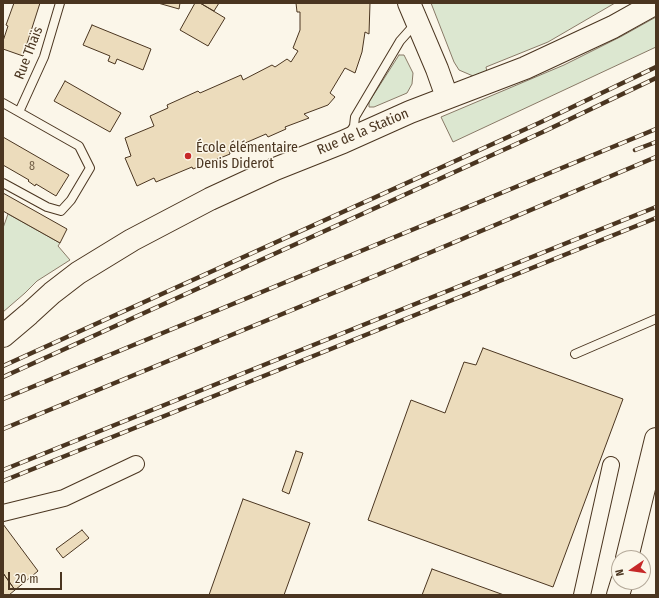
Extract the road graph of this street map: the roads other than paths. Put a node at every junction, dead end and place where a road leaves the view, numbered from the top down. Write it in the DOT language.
graph roads {
  1 [pos="60,3"];
  2 [pos="408,3"];
  3 [pos="656,3"];
  4 [pos="416,23"];
  5 [pos="447,97"];
  6 [pos="3,103"];
  7 [pos="18,112"];
  8 [pos="343,142"];
  9 [pos="3,183"];
  10 [pos="656,319"];
  11 [pos="3,336"];
  12 [pos="575,354"];
  13 [pos="656,439"];
  14 [pos="136,464"];
  15 [pos="612,465"];
  16 [pos="3,513"];
  17 [pos="629,550"];
  18 [pos="582,595"];
  1 -- 7 [label="lane, Rue Thaïs"];
  2 -- 4 [label="main road"];
  3 -- 5 [label="main road, Rue de la Station"];
  4 -- 5 [label="main road"];
  4 -- 8 [label="lane"];
  5 -- 8 [label="main road, Rue de la Station"];
  6 -- 7 [label="lane"];
  7 -- 9 [label="lane"];
  8 -- 11 [label="main road, Rue de la Station"];
  10 -- 12 [label="lane"];
  13 -- 17 [label="main road"];
  14 -- 16 [label="street"];
  15 -- 18 [label="street"];
}
